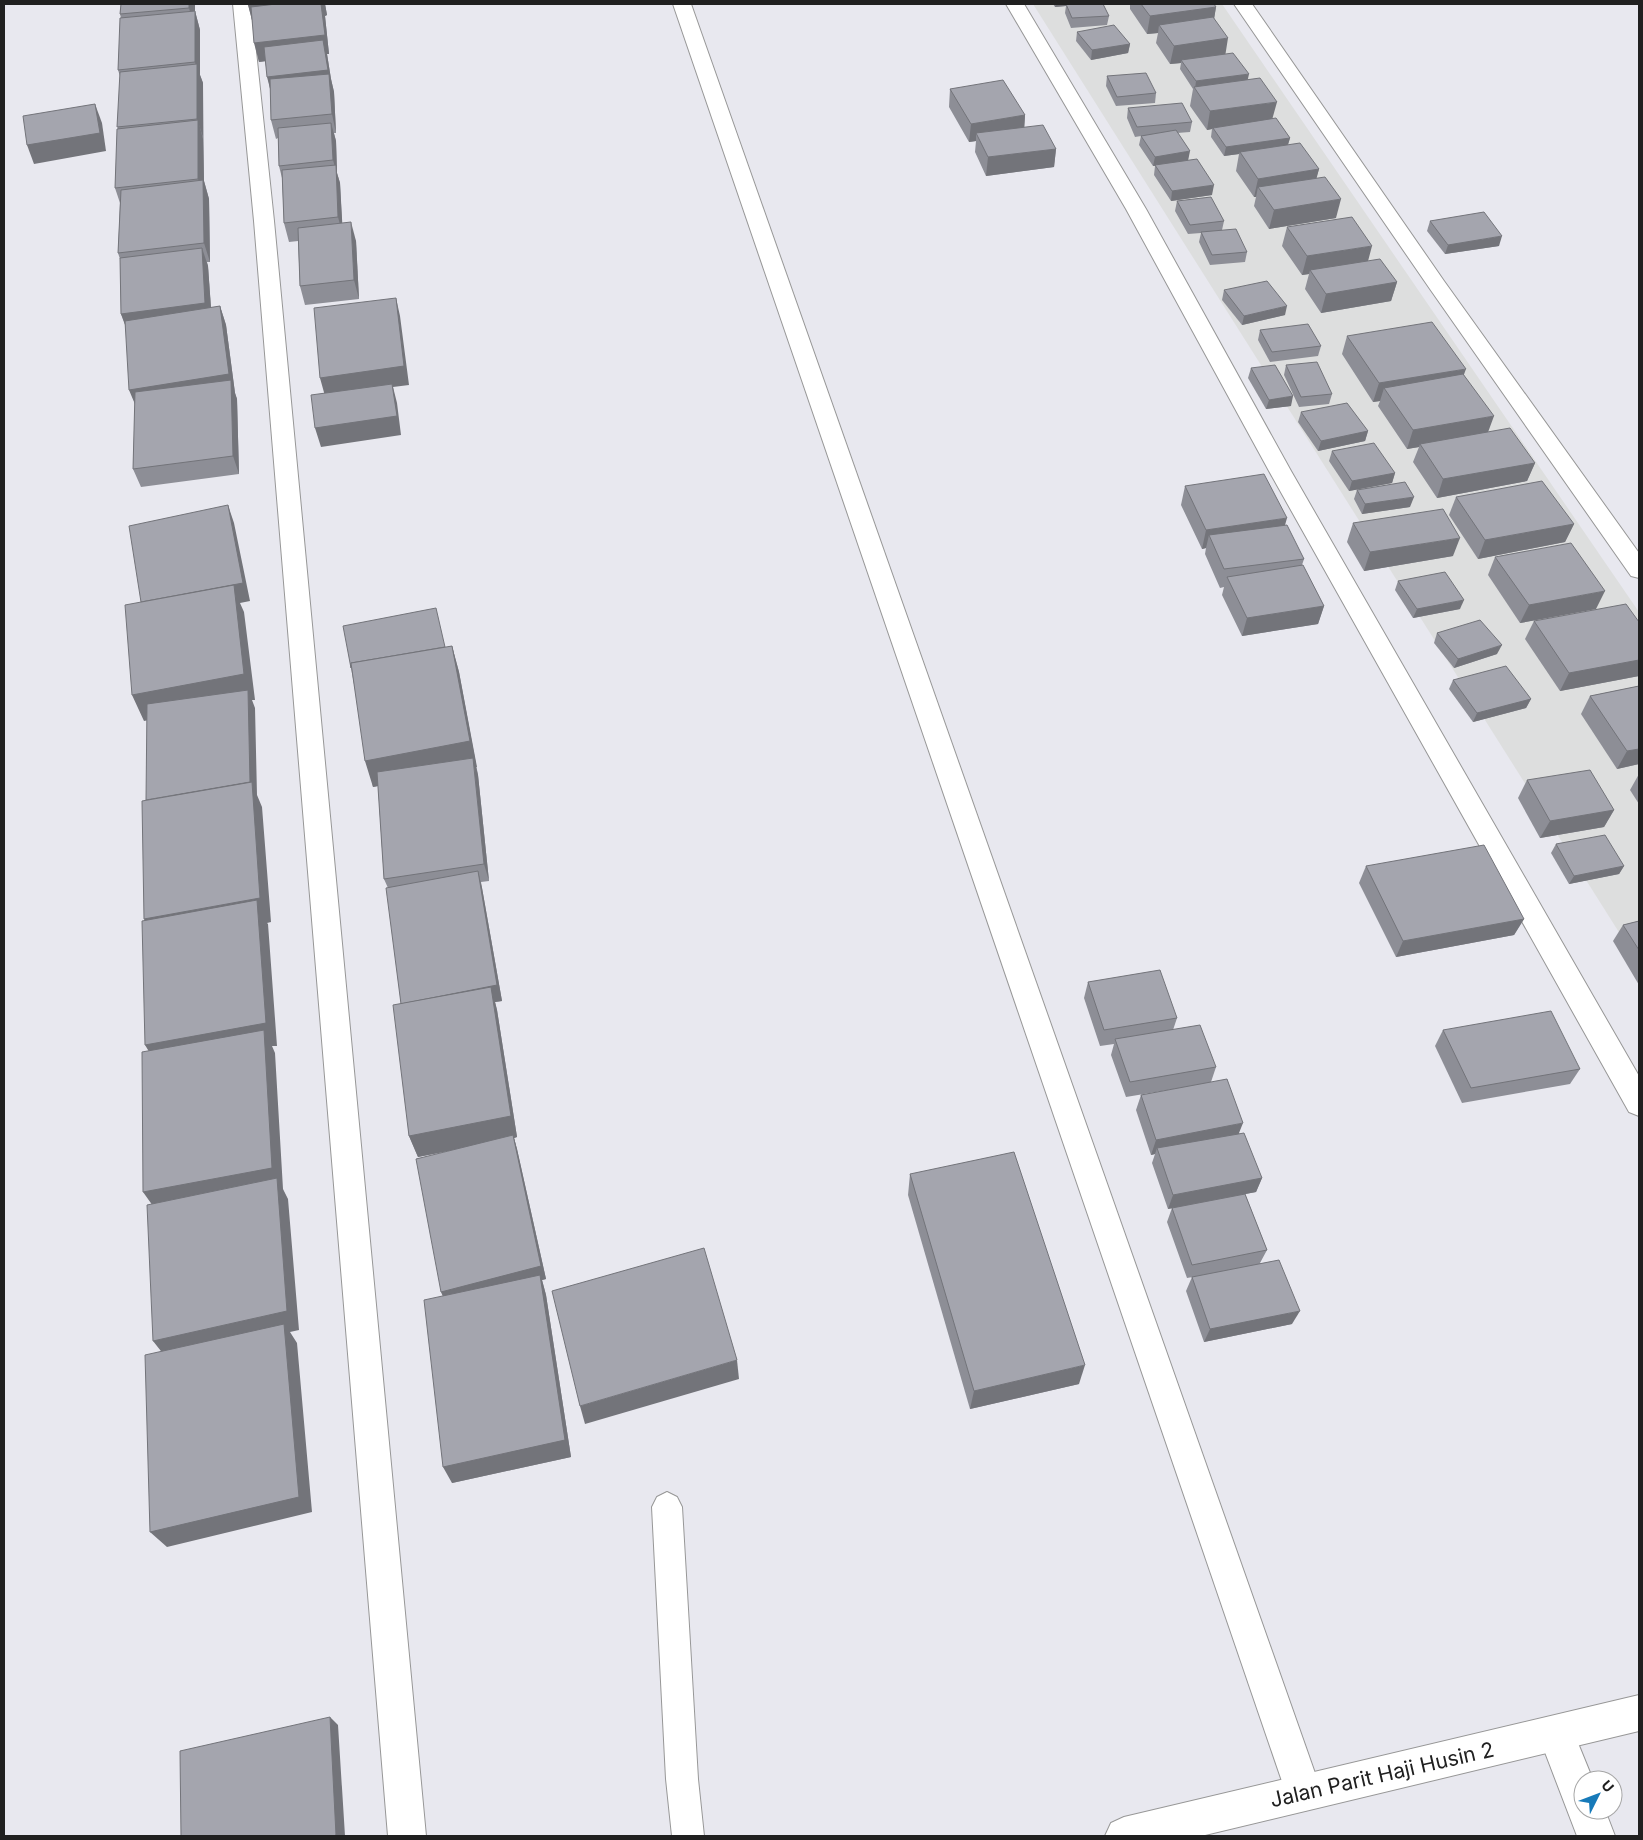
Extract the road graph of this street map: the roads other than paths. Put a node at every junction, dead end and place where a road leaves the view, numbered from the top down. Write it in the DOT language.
graph roads {
  1 [pos="242,4"];
  2 [pos="682,4"];
  3 [pos="1015,4"];
  4 [pos="1243,4"];
  5 [pos="1639,570"];
  6 [pos="1639,1103"];
  7 [pos="667,1507"];
  8 [pos="1639,1712"];
  9 [pos="1556,1734"];
  10 [pos="1573,1777"];
  11 [pos="1304,1793"];
  12 [pos="1590,1820"];
  13 [pos="407,1836"];
  14 [pos="688,1836"];
  15 [pos="1124,1836"];
  16 [pos="1596,1836"];
  1 -- 13 [label="street"];
  2 -- 11 [label="street"];
  3 -- 6 [label="street"];
  4 -- 5 [label="street"];
  7 -- 14 [label="lane"];
  8 -- 9 [label="street, Jalan Parit Haji Husin 2"];
  9 -- 10 [label="street"];
  9 -- 11 [label="street, Jalan Parit Haji Husin 2"];
  11 -- 15 [label="street, Jalan Parit Haji Husin 2"];
  12 -- 16 [label="street"];
}
